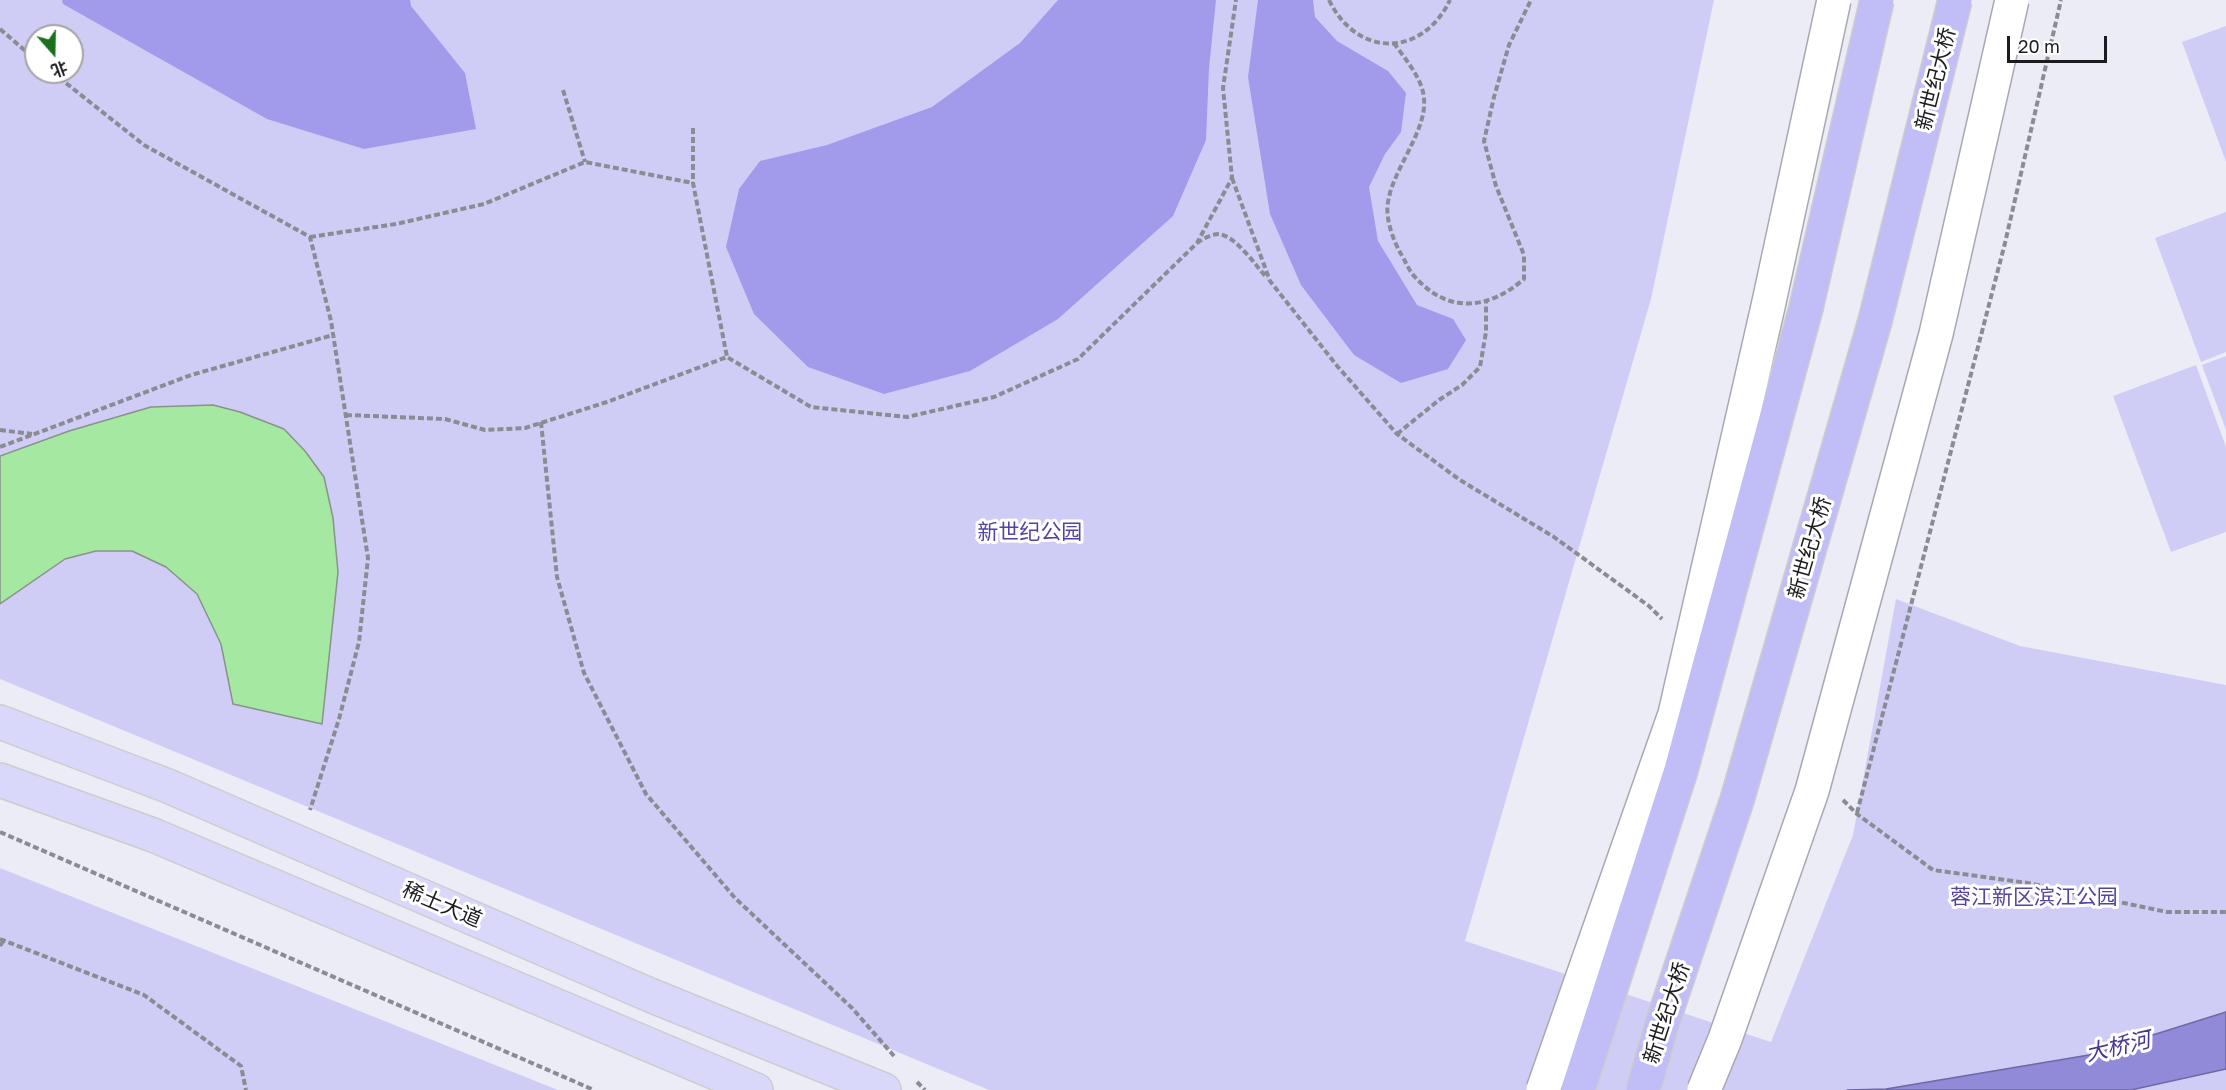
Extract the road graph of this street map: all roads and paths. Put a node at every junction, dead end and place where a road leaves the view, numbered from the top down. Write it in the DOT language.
graph roads {
  1 [pos="1236,0"];
  2 [pos="1329,0"];
  3 [pos="1450,0"];
  4 [pos="1532,0"];
  5 [pos="1834,0"];
  6 [pos="1877,0"];
  7 [pos="1955,0"];
  8 [pos="2012,0"];
  9 [pos="2061,0"];
  10 [pos="0,28"];
  11 [pos="1394,43"];
  12 [pos="24,49"];
  13 [pos="67,84"];
  14 [pos="563,90"];
  15 [pos="693,128"];
  16 [pos="585,162"];
  17 [pos="1232,178"];
  18 [pos="693,183"];
  19 [pos="310,237"];
  20 [pos="1197,243"];
  21 [pos="1270,281"];
  22 [pos="1486,302"];
  23 [pos="333,335"];
  24 [pos="727,357"];
  25 [pos="346,415"];
  26 [pos="541,423"];
  27 [pos="0,430"];
  28 [pos="33,434"];
  29 [pos="1397,434"];
  30 [pos="0,447"];
  31 [pos="1666,623"];
  32 [pos="0,722"];
  33 [pos="0,780"];
  34 [pos="1840,797"];
  35 [pos="1857,814"];
  36 [pos="0,832"];
  37 [pos="299,843"];
  38 [pos="2226,912"];
  39 [pos="2,939"];
  40 [pos="0,946"];
  41 [pos="896,1057"];
  42 [pos="897,1082"];
  43 [pos="246,1090"];
  44 [pos="594,1090"];
  45 [pos="756,1090"];
  46 [pos="925,1090"];
  47 [pos="1543,1090"];
  48 [pos="1578,1090"];
  49 [pos="1643,1090"];
  50 [pos="1704,1090"];
  1 -- 17 [label="path"];
  2 -- 11 [label="path"];
  3 -- 11 [label="path"];
  4 -- 22 [label="path"];
  5 -- 47 [label="street, bridge"];
  6 -- 48 [label="highway, bridge"];
  7 -- 49 [label="highway, 新世纪大桥, bridge"];
  8 -- 50 [label="street, bridge"];
  9 -- 35 [label="path"];
  10 -- 12 [label="path"];
  11 -- 22 [label="path"];
  13 -- 19 [label="path"];
  14 -- 16 [label="path"];
  15 -- 18 [label="path"];
  16 -- 18 [label="path"];
  16 -- 19 [label="path"];
  17 -- 20 [label="path"];
  17 -- 21 [label="path"];
  18 -- 24 [label="path"];
  19 -- 23 [label="path"];
  20 -- 21 [label="path"];
  20 -- 24 [label="path"];
  21 -- 29 [label="path"];
  22 -- 29 [label="path"];
  23 -- 25 [label="path"];
  23 -- 28 [label="path"];
  24 -- 26 [label="path"];
  25 -- 26 [label="path"];
  25 -- 37 [label="path"];
  26 -- 41 [label="path"];
  27 -- 28 [label="path"];
  28 -- 30 [label="path"];
  29 -- 31 [label="path"];
  32 -- 37 [label="main road, 稀土大道"];
  33 -- 45 [label="main road"];
  34 -- 35 [label="path"];
  35 -- 38 [label="path"];
  36 -- 44 [label="path"];
  37 -- 42 [label="main road, 稀土大道"];
  39 -- 40 [label="path"];
  39 -- 43 [label="path"];
  42 -- 46 [label="path"];
}
